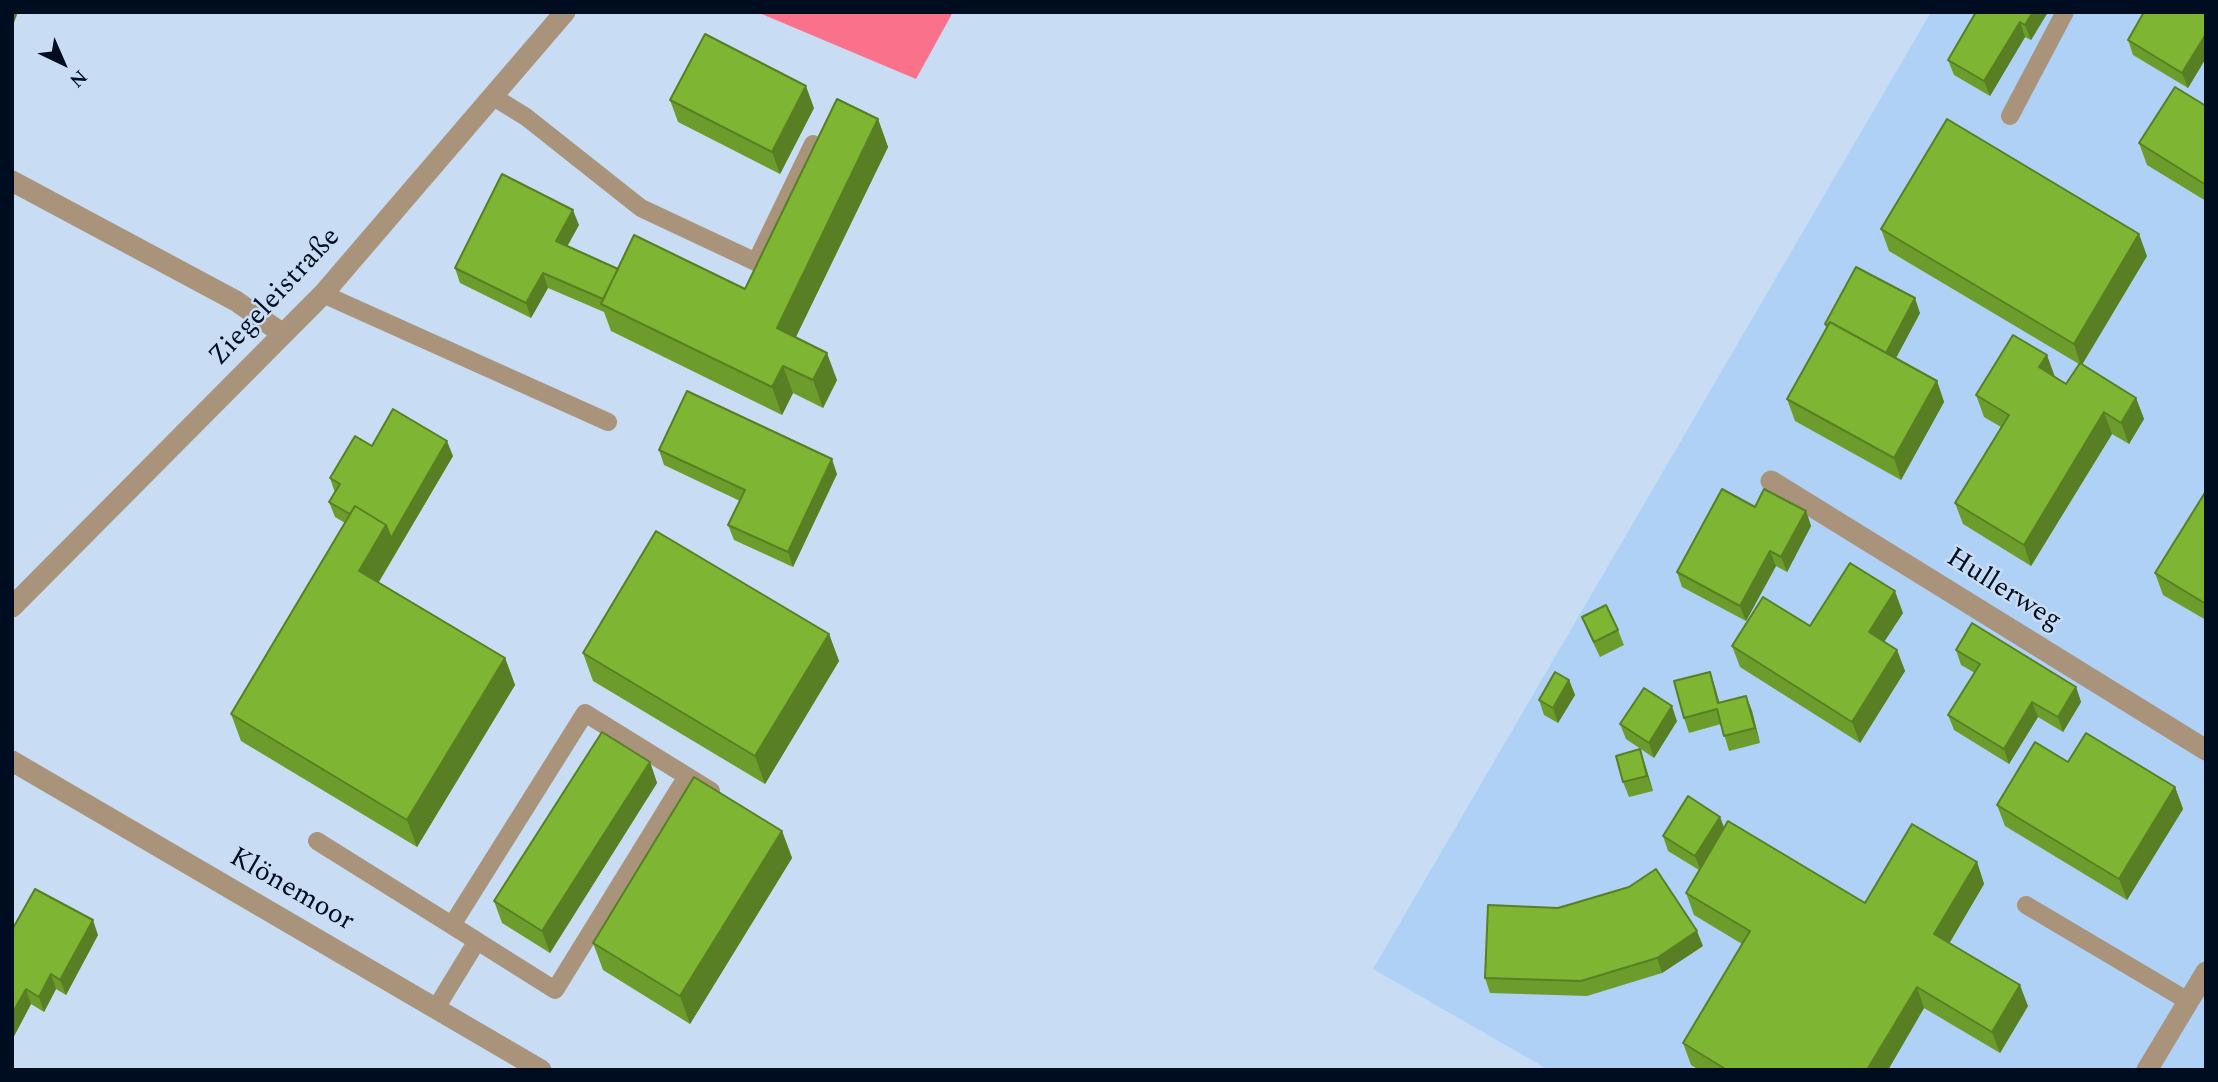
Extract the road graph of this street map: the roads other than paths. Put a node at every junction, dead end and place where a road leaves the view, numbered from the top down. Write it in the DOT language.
graph roads {
  1 [pos="565,12"];
  2 [pos="2065,12"];
  3 [pos="492,96"];
  4 [pos="2010,116"];
  5 [pos="813,145"];
  6 [pos="12,181"];
  7 [pos="323,294"];
  8 [pos="283,334"];
  9 [pos="608,422"];
  10 [pos="1771,481"];
  11 [pos="12,607"];
  12 [pos="2206,750"];
  13 [pos="12,761"];
  14 [pos="687,776"];
  15 [pos="720,797"];
  16 [pos="317,841"];
  17 [pos="2026,905"];
  18 [pos="452,925"];
  19 [pos="477,941"];
  20 [pos="2206,972"];
  21 [pos="2188,1001"];
  22 [pos="436,1008"];
  23 [pos="541,1070"];
  24 [pos="2147,1070"];
  1 -- 3 [label="street, Ziegeleistraße"];
  2 -- 4 [label="lane"];
  3 -- 5 [label="lane"];
  3 -- 7 [label="street, Ziegeleistraße"];
  6 -- 8 [label="street"];
  7 -- 8 [label="street, Ziegeleistraße"];
  7 -- 9 [label="lane"];
  8 -- 11 [label="street, Ziegeleistraße"];
  10 -- 12 [label="street, Hullerweg"];
  13 -- 22 [label="street, Klönemoor"];
  14 -- 15 [label="lane"];
  14 -- 18 [label="lane"];
  14 -- 19 [label="lane"];
  16 -- 18 [label="lane"];
  17 -- 21 [label="lane"];
  18 -- 19 [label="lane"];
  19 -- 22 [label="lane"];
  20 -- 21 [label="street"];
  21 -- 24 [label="street"];
  22 -- 23 [label="street, Klönemoor"];
}
